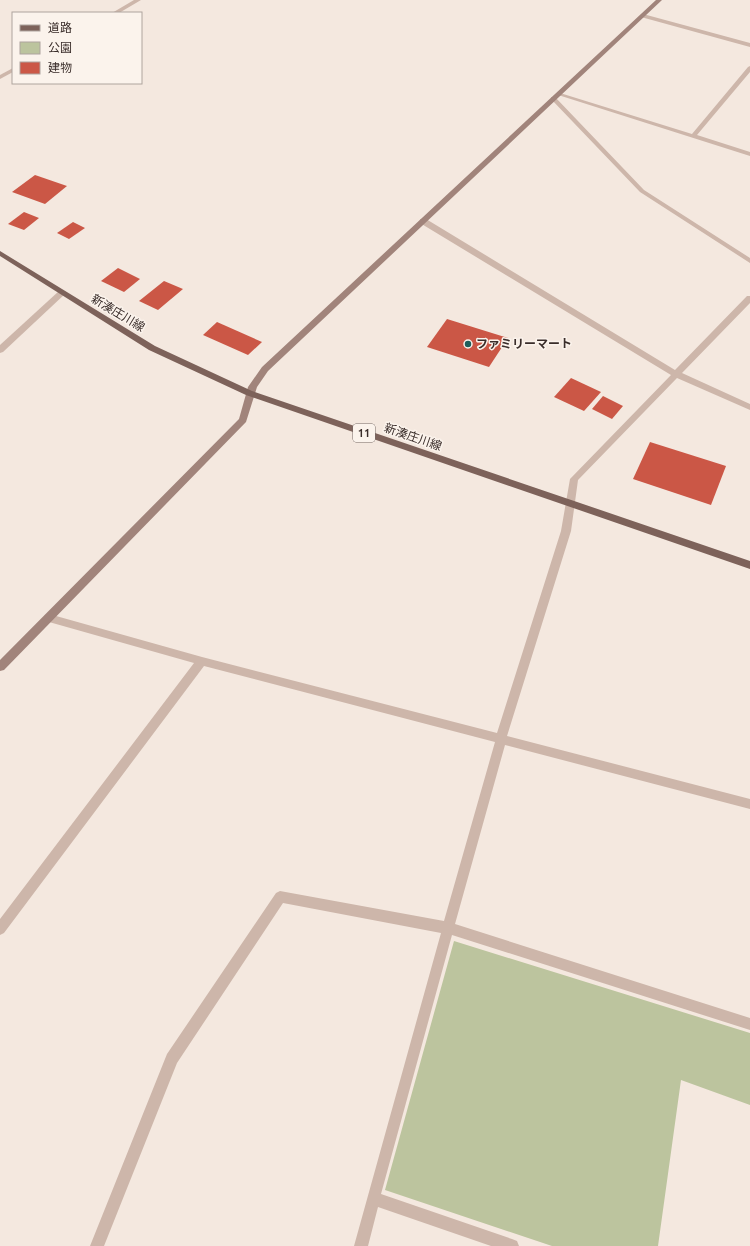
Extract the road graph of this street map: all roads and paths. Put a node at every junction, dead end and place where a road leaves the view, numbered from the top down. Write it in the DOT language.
graph roads {
  1 [pos="128,0"];
  2 [pos="659,0"];
  3 [pos="137,1"];
  4 [pos="117,12"];
  5 [pos="643,16"];
  6 [pos="750,45"];
  7 [pos="750,68"];
  8 [pos="12,71"];
  9 [pos="0,77"];
  10 [pos="555,96"];
  11 [pos="693,136"];
  12 [pos="750,154"];
  13 [pos="422,221"];
  14 [pos="0,253"];
  15 [pos="750,261"];
  16 [pos="62,293"];
  17 [pos="750,298"];
  18 [pos="0,350"];
  19 [pos="676,374"];
  20 [pos="249,393"];
  21 [pos="750,407"];
  22 [pos="569,504"];
  23 [pos="750,565"];
  24 [pos="49,618"];
  25 [pos="202,661"];
  26 [pos="0,667"];
  27 [pos="501,739"];
  28 [pos="750,804"];
  29 [pos="448,928"];
  30 [pos="0,929"];
  31 [pos="750,1024"];
  32 [pos="373,1198"];
  33 [pos="97,1246"];
  34 [pos="361,1246"];
  35 [pos="512,1246"];
  1 -- 3 [label="street"];
  2 -- 5 [label="street"];
  3 -- 4 [label="street"];
  5 -- 6 [label="street"];
  5 -- 10 [label="street"];
  7 -- 11 [label="street"];
  8 -- 9 [label="street"];
  10 -- 11 [label="street"];
  10 -- 13 [label="street"];
  10 -- 15 [label="street"];
  11 -- 12 [label="street"];
  13 -- 19 [label="street"];
  13 -- 20 [label="street"];
  14 -- 16 [label="main road, 新湊庄川線 / 11"];
  16 -- 18 [label="street"];
  16 -- 20 [label="main road, 新湊庄川線 / 11"];
  17 -- 19 [label="street"];
  19 -- 21 [label="street"];
  19 -- 22 [label="street"];
  20 -- 22 [label="main road, 新湊庄川線 / 11"];
  20 -- 24 [label="street"];
  22 -- 23 [label="main road, 新湊庄川線 / 11"];
  22 -- 27 [label="street"];
  24 -- 25 [label="street"];
  24 -- 26 [label="street"];
  25 -- 27 [label="street"];
  25 -- 30 [label="street"];
  27 -- 28 [label="street"];
  27 -- 29 [label="street"];
  29 -- 31 [label="street"];
  29 -- 32 [label="street"];
  29 -- 33 [label="street"];
  32 -- 34 [label="street"];
  32 -- 35 [label="street"];
}
